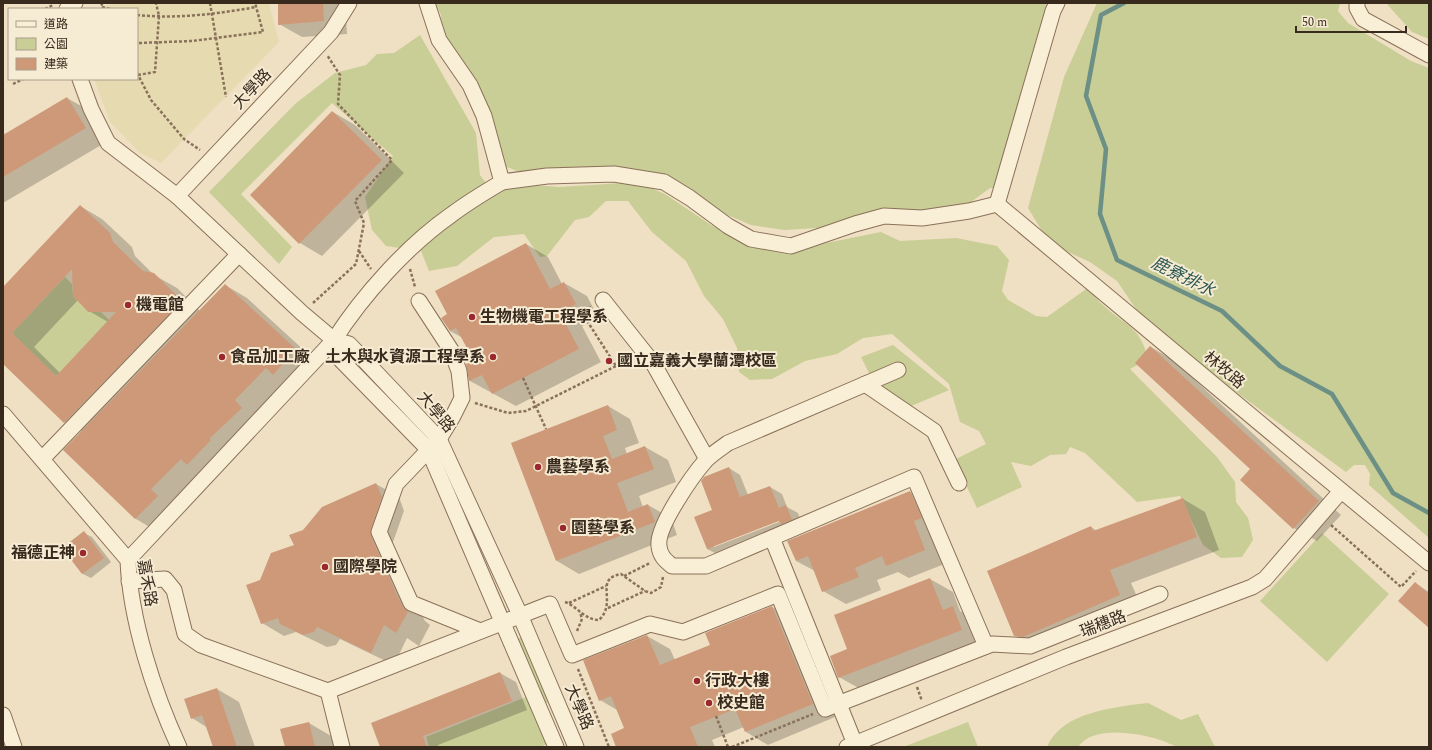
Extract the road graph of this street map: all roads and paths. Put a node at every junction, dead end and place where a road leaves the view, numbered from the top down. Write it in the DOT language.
graph roads {
  1 [pos="57,3"];
  2 [pos="101,3"];
  3 [pos="156,3"];
  4 [pos="210,3"];
  5 [pos="255,3"];
  6 [pos="349,3"];
  7 [pos="427,3"];
  8 [pos="1058,3"];
  9 [pos="1358,3"];
  10 [pos="256,7"];
  11 [pos="47,8"];
  12 [pos="103,8"];
  13 [pos="213,14"];
  14 [pos="138,15"];
  15 [pos="159,16"];
  16 [pos="216,38"];
  17 [pos="139,43"];
  18 [pos="157,43"];
  19 [pos="320,43"];
  20 [pos="1429,55"];
  21 [pos="138,74"];
  22 [pos="21,80"];
  23 [pos="80,80"];
  24 [pos="13,84"];
  25 [pos="226,96"];
  26 [pos="212,159"];
  27 [pos="502,182"];
  28 [pos="177,196"];
  29 [pos="997,204"];
  30 [pos="359,250"];
  31 [pos="238,254"];
  32 [pos="406,255"];
  33 [pos="386,274"];
  34 [pos="603,300"];
  35 [pos="418,301"];
  36 [pos="302,313"];
  37 [pos="334,340"];
  38 [pos="644,352"];
  39 [pos="616,366"];
  40 [pos="898,370"];
  41 [pos="523,378"];
  42 [pos="866,384"];
  43 [pos="462,398"];
  44 [pos="536,407"];
  45 [pos="3,414"];
  46 [pos="546,429"];
  47 [pos="434,444"];
  48 [pos="42,459"];
  49 [pos="707,459"];
  50 [pos="959,483"];
  51 [pos="1341,491"];
  52 [pos="1320,516"];
  53 [pos="772,538"];
  54 [pos="662,557"];
  55 [pos="128,560"];
  56 [pos="1424,565"];
  57 [pos="624,576"];
  58 [pos="129,581"];
  59 [pos="606,586"];
  60 [pos="645,591"];
  61 [pos="1160,594"];
  62 [pos="550,604"];
  63 [pos="568,604"];
  64 [pos="608,608"];
  65 [pos="520,615"];
  66 [pos="502,622"];
  67 [pos="480,631"];
  68 [pos="986,646"];
  69 [pos="572,655"];
  70 [pos="912,675"];
  71 [pos="328,691"];
  72 [pos="839,704"];
  73 [pos="825,710"];
  74 [pos="3,715"];
  75 [pos="928,715"];
  76 [pos="716,716"];
  77 [pos="852,746"];
  78 [pos="14,747"];
  79 [pos="179,747"];
  80 [pos="342,747"];
  81 [pos="556,747"];
  82 [pos="576,747"];
  83 [pos="609,747"];
  84 [pos="728,747"];
  85 [pos="732,747"];
  1 -- 11 [label="path"];
  2 -- 12 [label="path"];
  3 -- 15 [label="path"];
  4 -- 13 [label="path"];
  5 -- 10 [label="path"];
  6 -- 19 [label="street, 大學路"];
  7 -- 27 [label="street"];
  8 -- 29 [label="street"];
  9 -- 20 [label="street"];
  10 -- 13 [label="path"];
  10 -- 16 [label="path"];
  13 -- 15 [label="path"];
  13 -- 16 [label="path"];
  14 -- 15 [label="path"];
  15 -- 18 [label="path"];
  16 -- 18 [label="path"];
  16 -- 25 [label="path"];
  17 -- 18 [label="path"];
  18 -- 21 [label="path"];
  19 -- 26 [label="street, 大學路"];
  19 -- 30 [label="path"];
  21 -- 26 [label="path"];
  22 -- 24 [label="path"];
  23 -- 28 [label="street, 大學路"];
  26 -- 28 [label="street, 大學路"];
  27 -- 29 [label="street"];
  27 -- 32 [label="street"];
  28 -- 31 [label="street, 大學路"];
  29 -- 51 [label="street, 林牧路"];
  30 -- 33 [label="path"];
  30 -- 36 [label="path"];
  31 -- 36 [label="street, 大學路"];
  31 -- 48 [label="street"];
  32 -- 33 [label="street"];
  32 -- 35 [label="path"];
  33 -- 37 [label="street"];
  34 -- 38 [label="street"];
  34 -- 39 [label="path"];
  35 -- 43 [label="street"];
  36 -- 37 [label="street, 大學路"];
  37 -- 47 [label="street, 大學路"];
  37 -- 55 [label="street"];
  38 -- 39 [label="path"];
  38 -- 49 [label="street"];
  39 -- 44 [label="path"];
  40 -- 42 [label="street"];
  41 -- 44 [label="path"];
  42 -- 49 [label="street"];
  42 -- 50 [label="street"];
  43 -- 44 [label="path"];
  43 -- 47 [label="street"];
  44 -- 46 [label="path"];
  45 -- 48 [label="street, 嘉禾路"];
  47 -- 65 [label="street, 大學路"];
  47 -- 66 [label="street"];
  47 -- 67 [label="street"];
  48 -- 55 [label="street, 嘉禾路"];
  49 -- 54 [label="street"];
  51 -- 52 [label="street, 瑞穗路"];
  51 -- 56 [label="street, 林牧路"];
  52 -- 56 [label="path"];
  52 -- 75 [label="street, 瑞穗路"];
  53 -- 54 [label="street"];
  53 -- 68 [label="street"];
  53 -- 72 [label="street"];
  54 -- 57 [label="path"];
  54 -- 60 [label="path"];
  55 -- 58 [label="street, 嘉禾路"];
  57 -- 59 [label="path"];
  57 -- 60 [label="path"];
  58 -- 71 [label="street"];
  58 -- 79 [label="street, 嘉禾路"];
  59 -- 63 [label="path"];
  59 -- 64 [label="path"];
  60 -- 64 [label="path"];
  61 -- 68 [label="street"];
  62 -- 63 [label="path"];
  62 -- 65 [label="street"];
  62 -- 69 [label="street"];
  63 -- 64 [label="path"];
  65 -- 66 [label="street"];
  65 -- 82 [label="street, 大學路"];
  66 -- 67 [label="street"];
  66 -- 81 [label="street"];
  67 -- 71 [label="street"];
  68 -- 70 [label="street"];
  69 -- 73 [label="street"];
  69 -- 83 [label="path"];
  70 -- 72 [label="street"];
  70 -- 75 [label="path"];
  71 -- 80 [label="street"];
  72 -- 73 [label="street"];
  72 -- 77 [label="street"];
  73 -- 85 [label="path"];
  74 -- 78 [label="street"];
  75 -- 77 [label="street, 瑞穗路"];
  76 -- 84 [label="path"];
}
